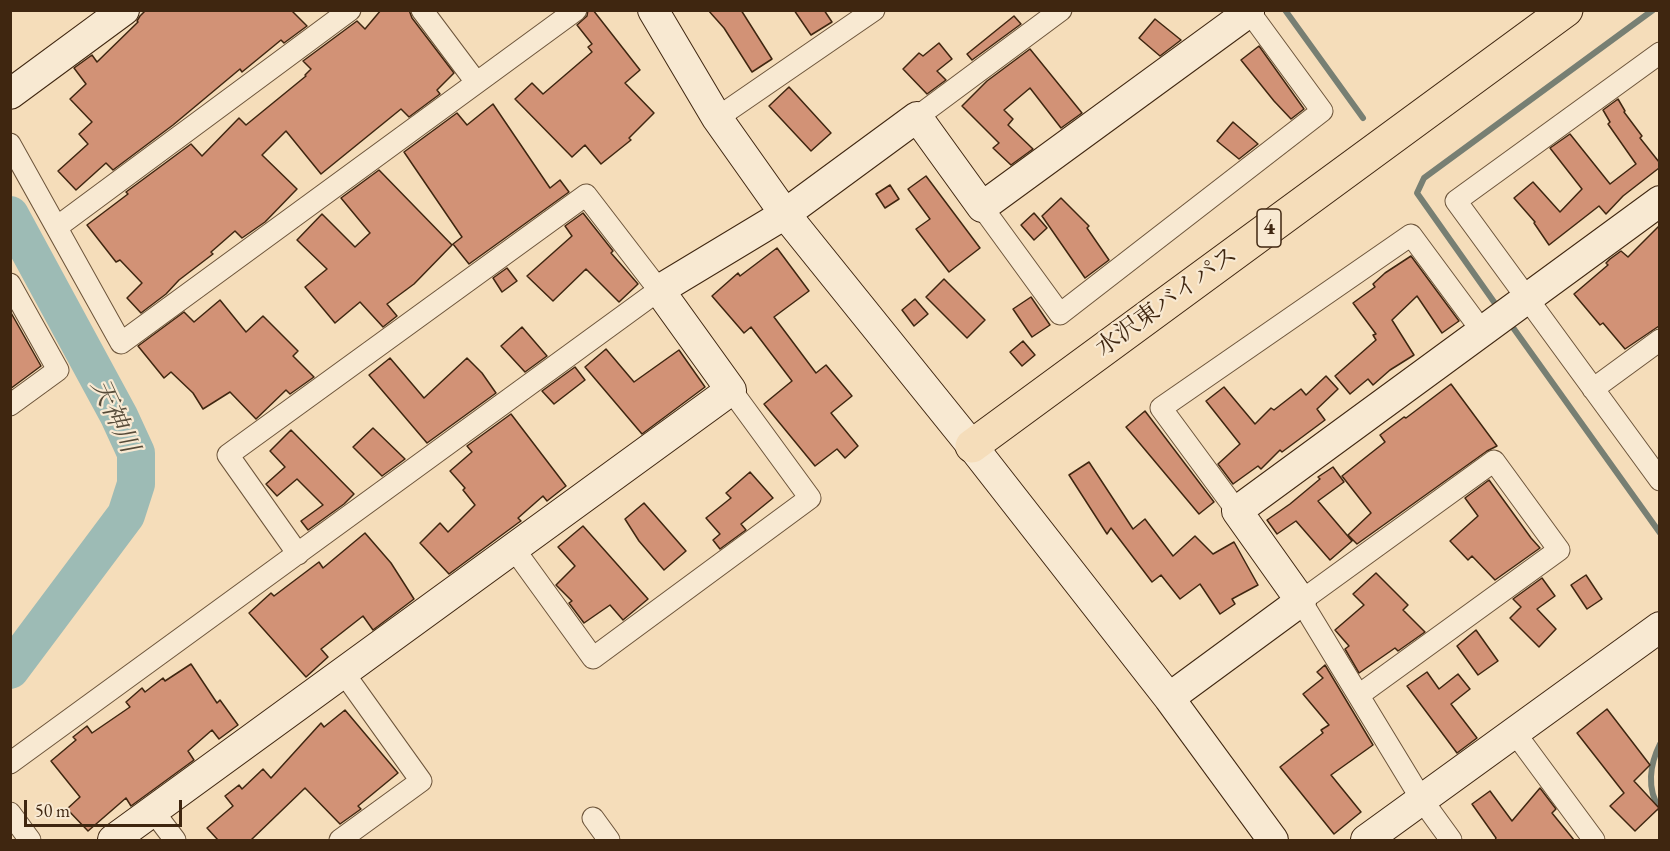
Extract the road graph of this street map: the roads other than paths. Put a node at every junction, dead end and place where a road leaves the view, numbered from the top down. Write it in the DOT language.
graph roads {
  1 [pos="124,10"];
  2 [pos="350,10"];
  3 [pos="422,10"];
  4 [pos="576,10"];
  5 [pos="653,10"];
  6 [pos="874,10"];
  7 [pos="1061,10"];
  8 [pos="1566,10"];
  9 [pos="1249,11"];
  10 [pos="1659,53"];
  11 [pos="476,82"];
  12 [pos="10,94"];
  13 [pos="917,117"];
  14 [pos="717,118"];
  15 [pos="10,144"];
  16 [pos="1659,201"];
  17 [pos="982,207"];
  18 [pos="784,214"];
  19 [pos="57,227"];
  20 [pos="10,284"];
  21 [pos="659,290"];
  22 [pos="1527,298"];
  23 [pos="1482,331"];
  24 [pos="1659,340"];
  25 [pos="1593,389"];
  26 [pos="731,390"];
  27 [pos="10,405"];
  28 [pos="972,446"];
  29 [pos="1659,478"];
  30 [pos="1237,511"];
  31 [pos="514,549"];
  32 [pos="298,554"];
  33 [pos="1301,602"];
  34 [pos="1659,627"];
  35 [pos="343,672"];
  36 [pos="1359,695"];
  37 [pos="1169,698"];
  38 [pos="1515,733"];
  39 [pos="10,764"];
  40 [pos="1422,800"];
  41 [pos="153,811"];
  42 [pos="10,813"];
  43 [pos="593,819"];
  44 [pos="30,840"];
  45 [pos="113,840"];
  46 [pos="175,840"];
  47 [pos="340,840"];
  48 [pos="609,840"];
  49 [pos="1273,840"];
  50 [pos="1366,840"];
  51 [pos="1450,840"];
  52 [pos="1594,840"];
  1 -- 12 [label="street"];
  2 -- 19 [label="street"];
  3 -- 11 [label="street"];
  4 -- 11 [label="street"];
  5 -- 14 [label="street"];
  6 -- 14 [label="street"];
  7 -- 13 [label="street"];
  8 -- 28 [label="highway, 水沢東バイパス / 4"];
  9 -- 17 [label="street"];
  9 -- 17 [label="street"];
  10 -- 22 [label="street"];
  11 -- 19 [label="street"];
  13 -- 17 [label="street"];
  13 -- 18 [label="street"];
  14 -- 18 [label="street"];
  15 -- 19 [label="street"];
  16 -- 22 [label="street"];
  18 -- 21 [label="street"];
  18 -- 28 [label="street"];
  20 -- 27 [label="street"];
  21 -- 26 [label="street"];
  21 -- 32 [label="street"];
  21 -- 32 [label="street"];
  22 -- 23 [label="street"];
  22 -- 25 [label="street"];
  23 -- 30 [label="street"];
  23 -- 30 [label="street"];
  24 -- 25 [label="street"];
  25 -- 29 [label="street"];
  26 -- 31 [label="street"];
  26 -- 31 [label="street"];
  28 -- 37 [label="street"];
  30 -- 33 [label="street"];
  31 -- 35 [label="street"];
  32 -- 39 [label="street"];
  33 -- 36 [label="street"];
  33 -- 36 [label="street"];
  33 -- 37 [label="street"];
  34 -- 38 [label="street"];
  35 -- 41 [label="street"];
  35 -- 47 [label="street"];
  36 -- 40 [label="street"];
  37 -- 49 [label="street"];
  38 -- 40 [label="street"];
  38 -- 52 [label="street"];
  40 -- 50 [label="street"];
  40 -- 51 [label="street"];
  41 -- 45 [label="street"];
  41 -- 46 [label="street"];
  42 -- 44 [label="street"];
  43 -- 48 [label="street"];
}
